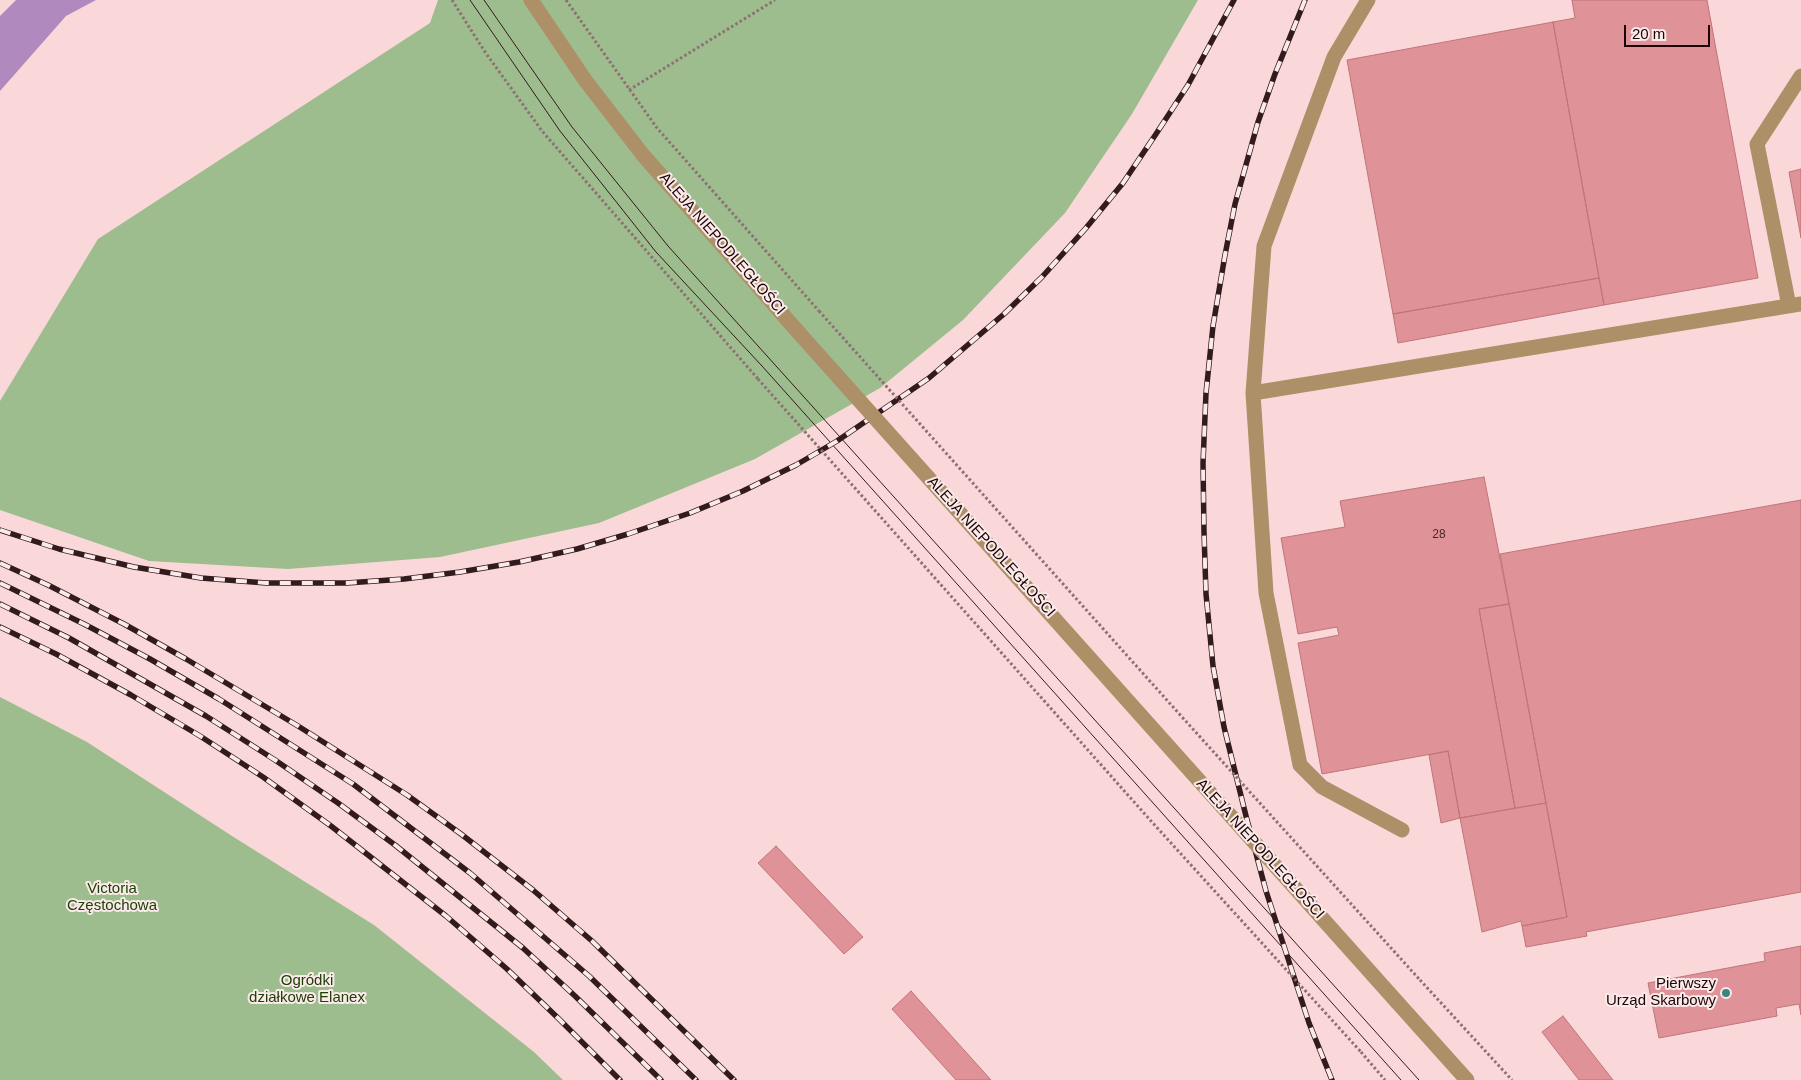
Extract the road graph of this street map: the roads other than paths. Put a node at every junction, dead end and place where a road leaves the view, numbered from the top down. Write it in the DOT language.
graph roads {
  1 [pos="531,0"];
  2 [pos="1368,0"];
  3 [pos="1801,76"];
  4 [pos="1795,305"];
  5 [pos="1253,393"];
  6 [pos="1402,830"];
  7 [pos="1467,1080"];
  1 -- 7 [label="street, ALEJA NIEPODLEGŁOŚCI, bridge"];
  2 -- 5 [label="street"];
  3 -- 4 [label="street"];
  4 -- 5 [label="street"];
  5 -- 6 [label="street"];
}
